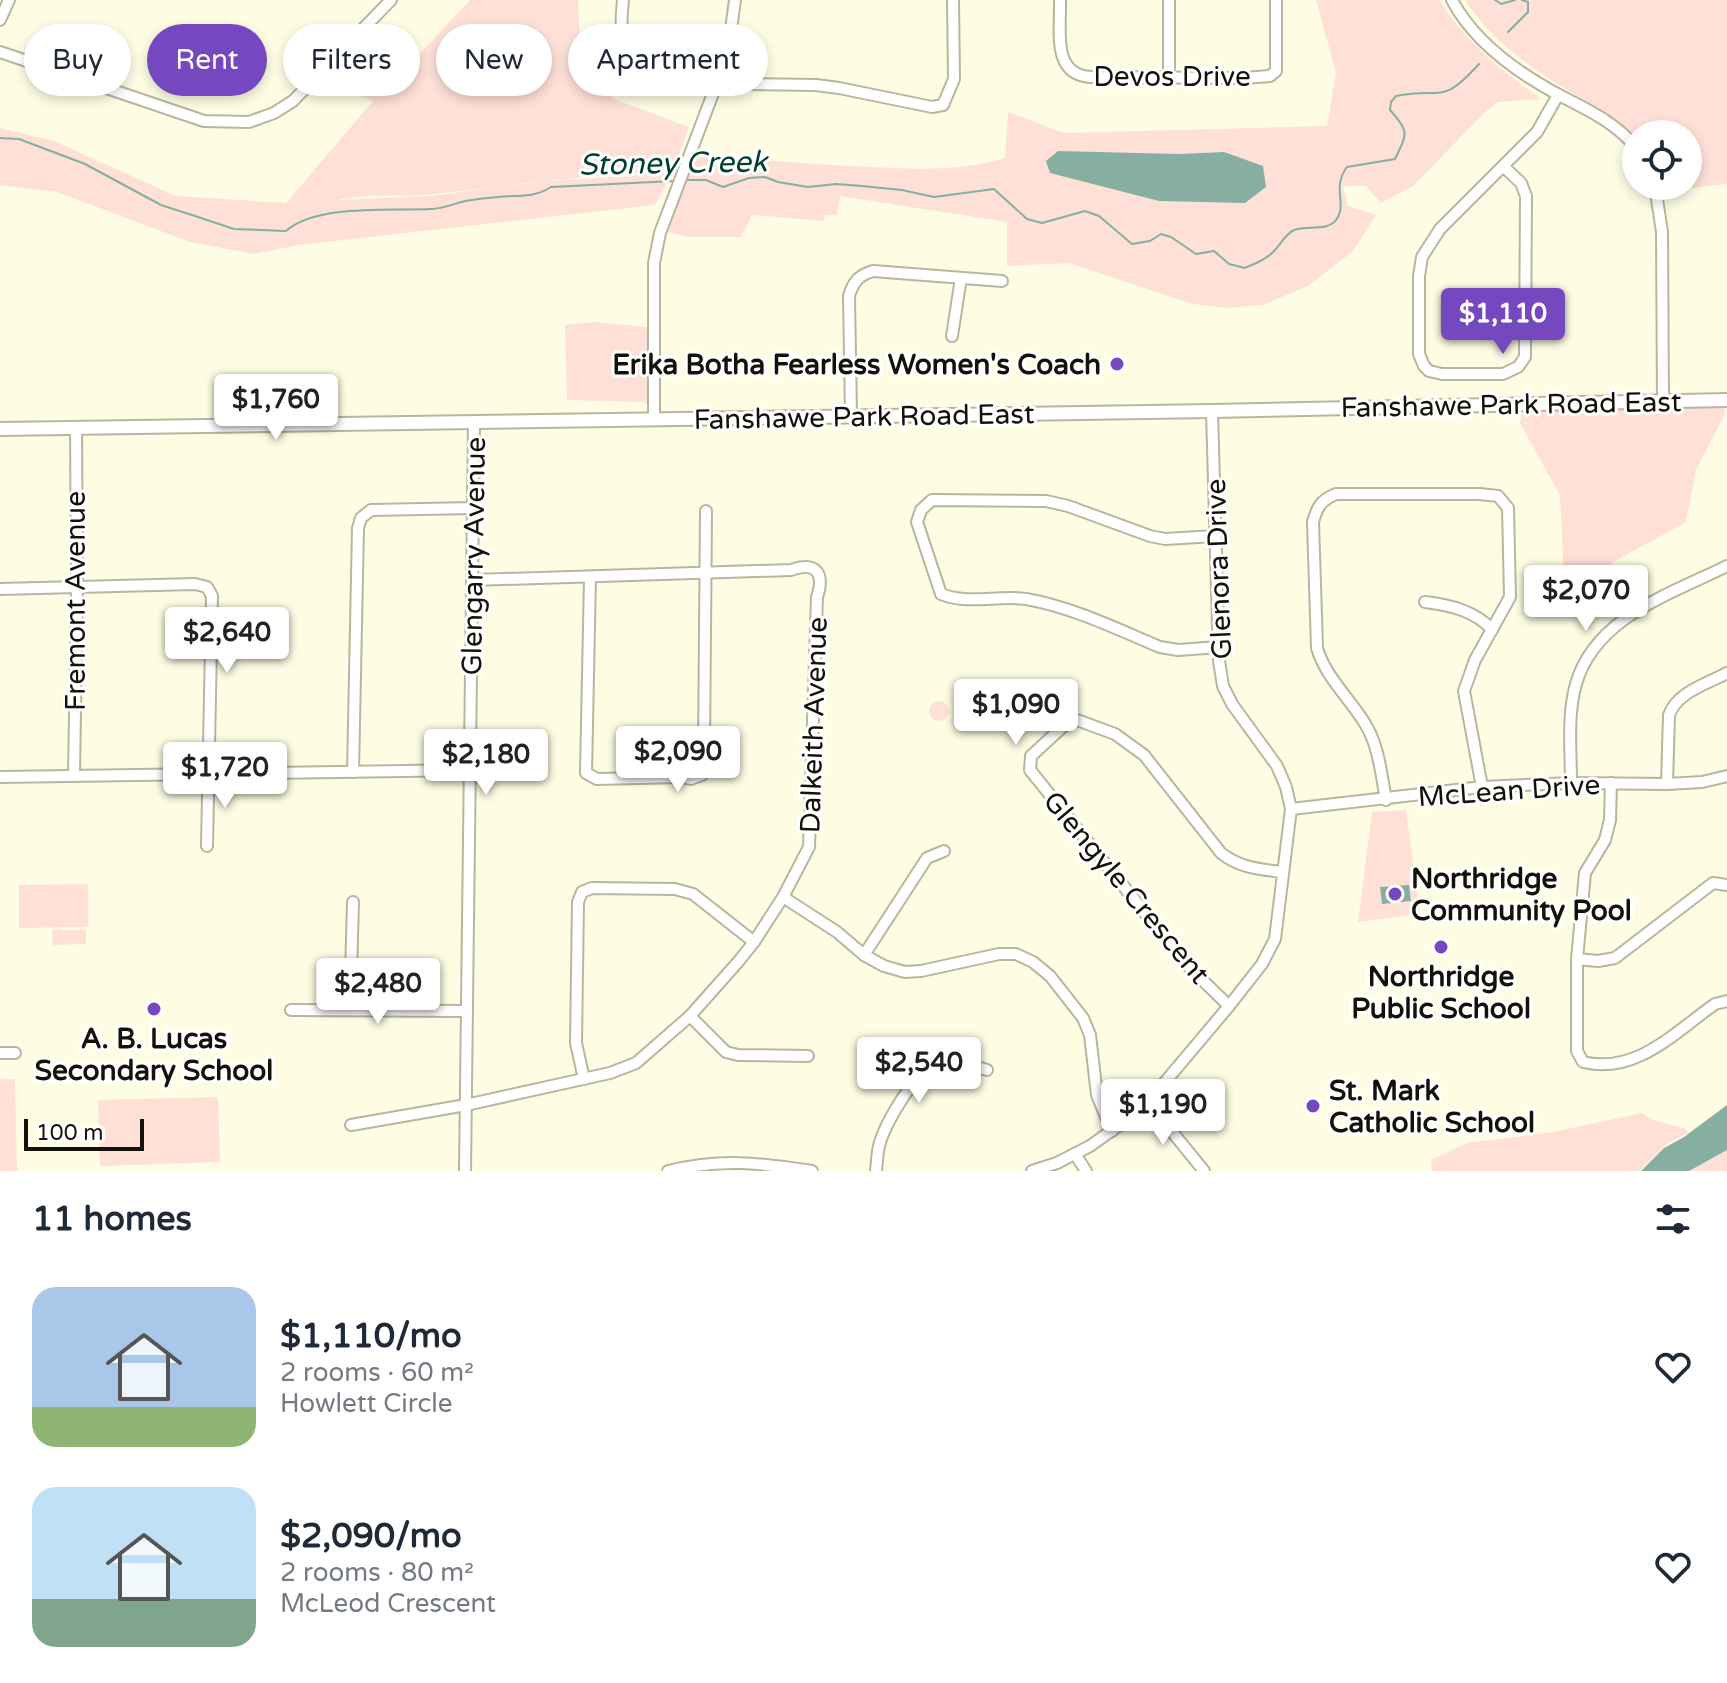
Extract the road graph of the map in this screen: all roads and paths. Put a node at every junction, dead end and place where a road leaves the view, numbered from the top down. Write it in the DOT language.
graph roads {
  1 [pos="9,0"];
  2 [pos="391,0"];
  3 [pos="623,0"];
  4 [pos="735,0"];
  5 [pos="953,0"];
  6 [pos="1060,0"];
  7 [pos="1169,0"];
  8 [pos="1276,0"];
  9 [pos="1452,0"];
  10 [pos="0,20"];
  11 [pos="623,24"];
  12 [pos="732,24"];
  13 [pos="0,52"];
  14 [pos="1169,76"];
  15 [pos="768,84"];
  16 [pos="1558,95"];
  17 [pos="712,96"];
  18 [pos="1622,133"];
  19 [pos="1503,166"];
  20 [pos="1657,200"];
  21 [pos="961,278"];
  22 [pos="1002,281"];
  23 [pos="952,336"];
  24 [pos="1727,400"];
  25 [pos="1663,401"];
  26 [pos="1212,411"];
  27 [pos="851,416"];
  28 [pos="654,419"];
  29 [pos="474,422"];
  30 [pos="76,427"];
  31 [pos="0,429"];
  32 [pos="474,508"];
  33 [pos="706,511"];
  34 [pos="1216,536"];
  35 [pos="1727,566"];
  36 [pos="705,573"];
  37 [pos="590,577"];
  38 [pos="473,580"];
  39 [pos="77,585"];
  40 [pos="0,589"];
  41 [pos="1425,602"];
  42 [pos="1492,630"];
  43 [pos="1219,647"];
  44 [pos="1727,673"];
  45 [pos="470,770"];
  46 [pos="353,772"];
  47 [pos="208,773"];
  48 [pos="74,775"];
  49 [pos="1727,776"];
  50 [pos="0,777"];
  51 [pos="1571,783"];
  52 [pos="1611,783"];
  53 [pos="1667,784"];
  54 [pos="1482,787"];
  55 [pos="1386,800"];
  56 [pos="1291,809"];
  57 [pos="207,846"];
  58 [pos="944,851"];
  59 [pos="1282,872"];
  60 [pos="1727,885"];
  61 [pos="783,897"];
  62 [pos="353,902"];
  63 [pos="754,942"];
  64 [pos="864,955"];
  65 [pos="1577,959"];
  66 [pos="1727,1001"];
  67 [pos="1229,1006"];
  68 [pos="350,1009"];
  69 [pos="291,1010"];
  70 [pos="467,1011"];
  71 [pos="690,1016"];
  72 [pos="0,1053"];
  73 [pos="15,1053"];
  74 [pos="808,1056"];
  75 [pos="987,1070"];
  76 [pos="584,1079"];
  77 [pos="1147,1101"];
  78 [pos="466,1105"];
  79 [pos="351,1125"];
  80 [pos="1112,1131"];
  81 [pos="1075,1154"];
  82 [pos="699,1168"];
  83 [pos="465,1171"];
  84 [pos="668,1171"];
  85 [pos="812,1171"];
  86 [pos="876,1171"];
  87 [pos="1032,1171"];
  88 [pos="1086,1171"];
  89 [pos="1204,1171"];
  1 -- 10 [label="street"];
  2 -- 13 [label="street"];
  3 -- 11 [label="street"];
  4 -- 12 [label="street"];
  5 -- 15 [label="street"];
  6 -- 14 [label="street, Devos Drive"];
  7 -- 14 [label="street"];
  8 -- 14 [label="street, Devos Drive"];
  9 -- 16 [label="street"];
  16 -- 18 [label="street"];
  16 -- 19 [label="street"];
  17 -- 28 [label="street"];
  19 -- 19 [label="street"];
  20 -- 25 [label="street"];
  21 -- 22 [label="street"];
  21 -- 23 [label="street"];
  21 -- 27 [label="street"];
  24 -- 25 [label="main road, Fanshawe Park Road East"];
  25 -- 26 [label="main road, Fanshawe Park Road East"];
  26 -- 27 [label="main road, Fanshawe Park Road East"];
  26 -- 34 [label="street, Glenora Drive"];
  27 -- 28 [label="main road, Fanshawe Park Road East"];
  28 -- 29 [label="main road, Fanshawe Park Road East"];
  29 -- 30 [label="main road, Fanshawe Park Road East"];
  29 -- 32 [label="street, Glengarry Avenue"];
  30 -- 31 [label="main road, Fanshawe Park Road East"];
  30 -- 39 [label="street, Fremont Avenue"];
  32 -- 38 [label="street, Glengarry Avenue"];
  32 -- 46 [label="street"];
  33 -- 36 [label="street"];
  34 -- 43 [label="street, Glenora Drive"];
  34 -- 43 [label="street"];
  35 -- 51 [label="street"];
  36 -- 37 [label="street, Dalkeith Avenue"];
  36 -- 37 [label="street"];
  36 -- 61 [label="street, Dalkeith Avenue"];
  37 -- 38 [label="street, Dalkeith Avenue"];
  38 -- 45 [label="street, Glengarry Avenue"];
  39 -- 40 [label="street"];
  39 -- 47 [label="street"];
  39 -- 48 [label="street, Fremont Avenue"];
  41 -- 42 [label="street"];
  42 -- 54 [label="street"];
  42 -- 55 [label="street"];
  43 -- 56 [label="street, Glenora Drive"];
  44 -- 53 [label="street"];
  45 -- 46 [label="street"];
  45 -- 70 [label="street, Glengarry Avenue"];
  46 -- 47 [label="street"];
  47 -- 48 [label="street"];
  47 -- 57 [label="street"];
  48 -- 50 [label="street"];
  49 -- 53 [label="street, McLean Drive"];
  51 -- 52 [label="street, McLean Drive"];
  51 -- 54 [label="street, McLean Drive"];
  52 -- 53 [label="street, McLean Drive"];
  52 -- 65 [label="street"];
  54 -- 55 [label="street, McLean Drive"];
  55 -- 56 [label="street, McLean Drive"];
  56 -- 59 [label="street, Glenora Drive"];
  58 -- 64 [label="street"];
  59 -- 67 [label="street, Glenora Drive"];
  59 -- 67 [label="street, Glengyle Crescent"];
  60 -- 65 [label="street"];
  61 -- 63 [label="street, Dalkeith Avenue"];
  61 -- 64 [label="street"];
  62 -- 68 [label="street"];
  63 -- 71 [label="street, Dalkeith Avenue"];
  63 -- 76 [label="street"];
  64 -- 80 [label="street"];
  65 -- 66 [label="street"];
  67 -- 77 [label="street, Glenora Drive"];
  68 -- 69 [label="street"];
  68 -- 70 [label="street"];
  70 -- 78 [label="street, Glengarry Avenue"];
  71 -- 74 [label="street"];
  71 -- 76 [label="street, Dalkeith Avenue"];
  72 -- 73 [label="street"];
  75 -- 86 [label="street"];
  76 -- 78 [label="street, Dalkeith Avenue"];
  77 -- 80 [label="street, Glenora Drive"];
  77 -- 89 [label="street"];
  78 -- 79 [label="street, Dalkeith Avenue"];
  78 -- 83 [label="street, Glengarry Avenue"];
  80 -- 81 [label="street, Glenora Drive"];
  81 -- 87 [label="street, Glenora Drive"];
  81 -- 88 [label="street"];
  82 -- 84 [label="street"];
  82 -- 85 [label="street"];
}
